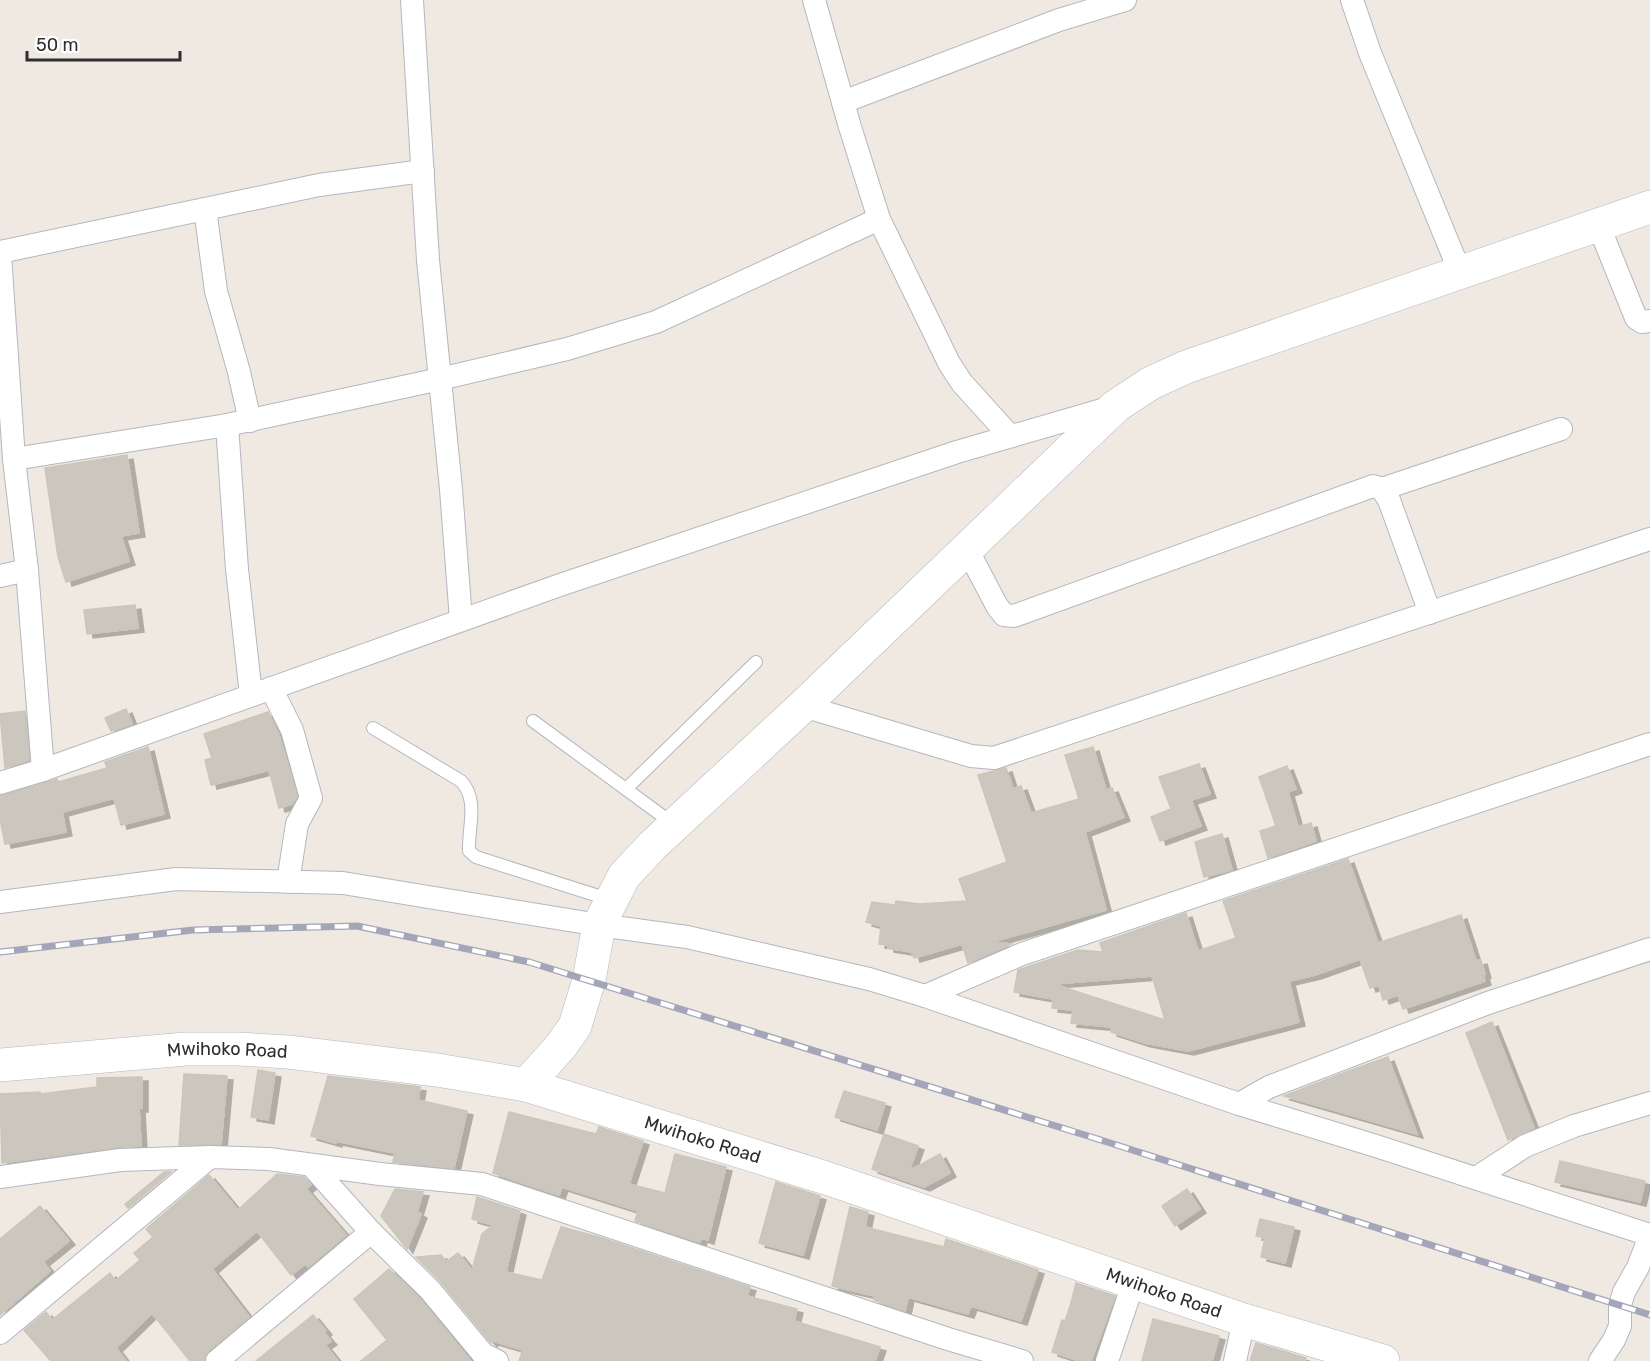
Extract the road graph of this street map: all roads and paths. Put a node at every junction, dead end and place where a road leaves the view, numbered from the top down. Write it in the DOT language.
graph roads {
  1 [pos="412,0"];
  2 [pos="814,0"];
  3 [pos="1125,0"];
  4 [pos="1352,0"];
  5 [pos="843,102"];
  6 [pos="423,171"];
  7 [pos="1650,207"];
  8 [pos="206,209"];
  9 [pos="879,219"];
  10 [pos="1598,224"];
  11 [pos="0,253"];
  12 [pos="1460,272"];
  13 [pos="1650,321"];
  14 [pos="440,379"];
  15 [pos="1116,406"];
  16 [pos="250,421"];
  17 [pos="227,425"];
  18 [pos="1561,429"];
  19 [pos="1010,436"];
  20 [pos="14,459"];
  21 [pos="1382,489"];
  22 [pos="1650,538"];
  23 [pos="967,549"];
  24 [pos="27,570"];
  25 [pos="0,576"];
  26 [pos="1430,613"];
  27 [pos="461,620"];
  28 [pos="756,662"];
  29 [pos="261,692"];
  30 [pos="803,706"];
  31 [pos="533,721"];
  32 [pos="373,728"];
  33 [pos="1650,744"];
  34 [pos="43,770"];
  35 [pos="0,783"];
  36 [pos="626,789"];
  37 [pos="675,825"];
  38 [pos="288,882"];
  39 [pos="0,902"];
  40 [pos="605,913"];
  41 [pos="1650,949"];
  42 [pos="924,996"];
  43 [pos="0,1065"];
  44 [pos="526,1085"];
  45 [pos="1650,1103"];
  46 [pos="1239,1104"];
  47 [pos="210,1157"];
  48 [pos="311,1165"];
  49 [pos="0,1177"];
  50 [pos="1476,1178"];
  51 [pos="371,1232"];
  52 [pos="1650,1236"];
  53 [pos="1134,1281"];
  54 [pos="1245,1320"];
  55 [pos="0,1333"];
  56 [pos="484,1358"];
  57 [pos="217,1361"];
  58 [pos="1022,1361"];
  59 [pos="1107,1361"];
  60 [pos="1234,1361"];
  61 [pos="1383,1361"];
  62 [pos="1600,1361"];
  1 -- 6 [label="street"];
  2 -- 5 [label="street"];
  3 -- 5 [label="street"];
  4 -- 12 [label="street"];
  5 -- 9 [label="street"];
  6 -- 8 [label="street"];
  6 -- 14 [label="street"];
  7 -- 10 [label="street"];
  8 -- 11 [label="street"];
  8 -- 16 [label="street"];
  9 -- 14 [label="street"];
  9 -- 19 [label="street"];
  10 -- 12 [label="street"];
  10 -- 13 [label="street"];
  11 -- 20 [label="street"];
  12 -- 15 [label="street"];
  14 -- 16 [label="street"];
  14 -- 27 [label="street"];
  15 -- 19 [label="street"];
  15 -- 23 [label="street"];
  16 -- 17 [label="street"];
  17 -- 20 [label="street"];
  17 -- 29 [label="street"];
  18 -- 21 [label="street"];
  19 -- 27 [label="street"];
  20 -- 24 [label="street"];
  21 -- 23 [label="street"];
  21 -- 26 [label="street"];
  22 -- 26 [label="street"];
  23 -- 30 [label="street"];
  24 -- 25 [label="street"];
  24 -- 34 [label="street"];
  26 -- 30 [label="street"];
  27 -- 29 [label="street"];
  28 -- 36 [label="lane"];
  29 -- 34 [label="street"];
  29 -- 38 [label="street"];
  30 -- 37 [label="street"];
  31 -- 36 [label="lane"];
  32 -- 40 [label="lane"];
  33 -- 42 [label="street"];
  34 -- 35 [label="street"];
  36 -- 37 [label="lane"];
  37 -- 40 [label="street"];
  38 -- 39 [label="street"];
  38 -- 40 [label="street"];
  40 -- 42 [label="street"];
  40 -- 44 [label="street"];
  41 -- 46 [label="street"];
  42 -- 46 [label="street"];
  43 -- 44 [label="street, Mwihoko Road"];
  44 -- 53 [label="street, Mwihoko Road"];
  45 -- 50 [label="street"];
  46 -- 50 [label="street"];
  47 -- 48 [label="street"];
  47 -- 49 [label="street"];
  47 -- 55 [label="street"];
  48 -- 51 [label="street"];
  48 -- 58 [label="street"];
  50 -- 52 [label="street"];
  51 -- 56 [label="street"];
  51 -- 57 [label="street"];
  52 -- 62 [label="street"];
  53 -- 54 [label="street, Mwihoko Road"];
  53 -- 59 [label="street"];
  54 -- 60 [label="street"];
  54 -- 61 [label="street, Mwihoko Road"];
}
